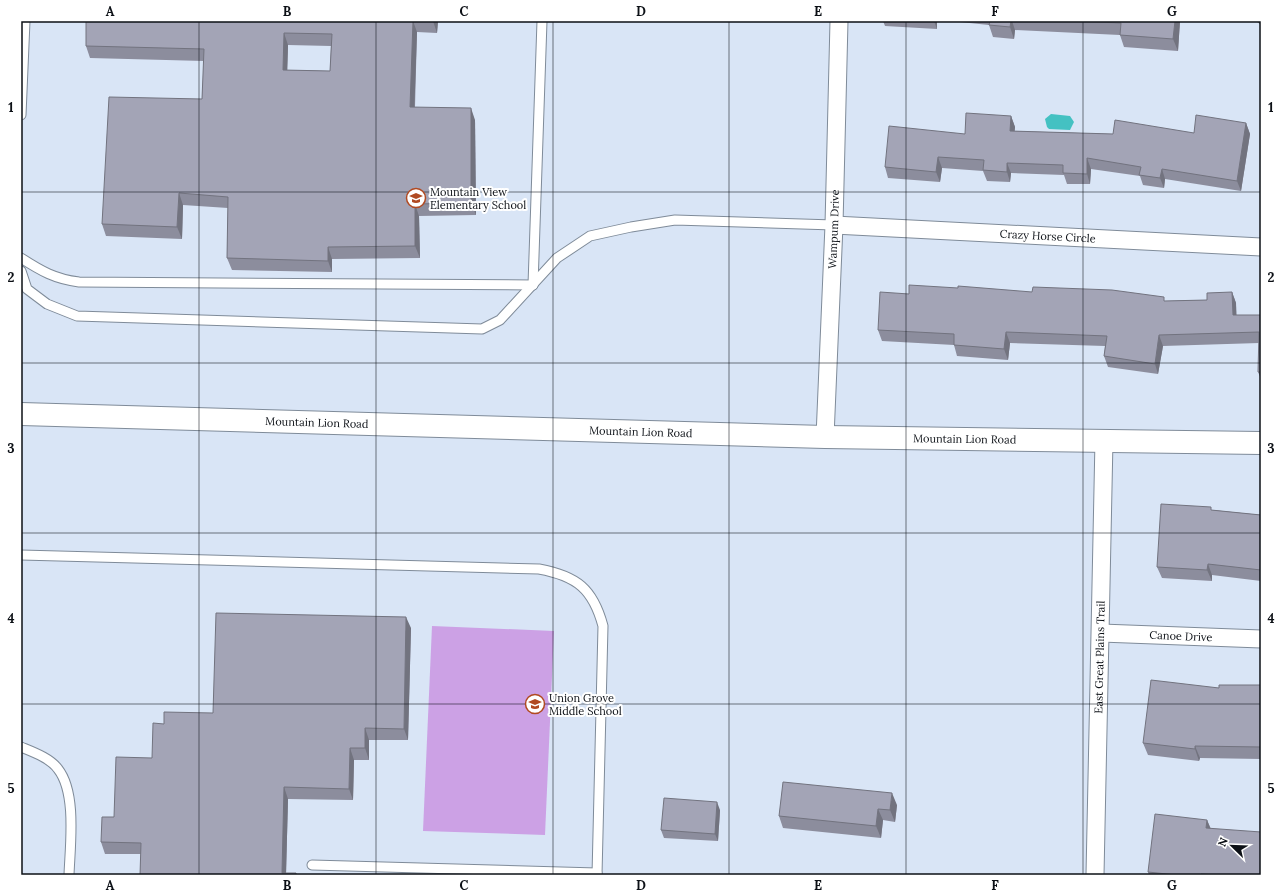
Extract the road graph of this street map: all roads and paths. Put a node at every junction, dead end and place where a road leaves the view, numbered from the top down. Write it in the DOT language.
graph roads {
  1 [pos="25,21"];
  2 [pos="542,21"];
  3 [pos="839,21"];
  4 [pos="21,115"];
  5 [pos="834,225"];
  6 [pos="1261,247"];
  7 [pos="21,258"];
  8 [pos="21,271"];
  9 [pos="533,285"];
  10 [pos="21,414"];
  11 [pos="825,437"];
  12 [pos="1104,440"];
  13 [pos="1261,443"];
  14 [pos="21,555"];
  15 [pos="1101,633"];
  16 [pos="1261,639"];
  17 [pos="21,747"];
  18 [pos="312,865"];
  19 [pos="597,874"];
  20 [pos="69,875"];
  21 [pos="1095,875"];
  1 -- 4 [label="lane"];
  2 -- 9 [label="lane"];
  3 -- 5 [label="street, Wampum Drive"];
  5 -- 6 [label="street, Crazy Horse Circle"];
  5 -- 9 [label="lane"];
  5 -- 11 [label="street, Wampum Drive"];
  7 -- 9 [label="lane"];
  8 -- 9 [label="lane"];
  10 -- 11 [label="street, Mountain Lion Road"];
  11 -- 12 [label="street, Mountain Lion Road"];
  12 -- 13 [label="street, Mountain Lion Road"];
  12 -- 15 [label="street, East Great Plains Trail"];
  14 -- 19 [label="lane"];
  15 -- 16 [label="street, Canoe Drive"];
  15 -- 21 [label="street, East Great Plains Trail"];
  17 -- 20 [label="lane"];
  18 -- 19 [label="lane"];
}
